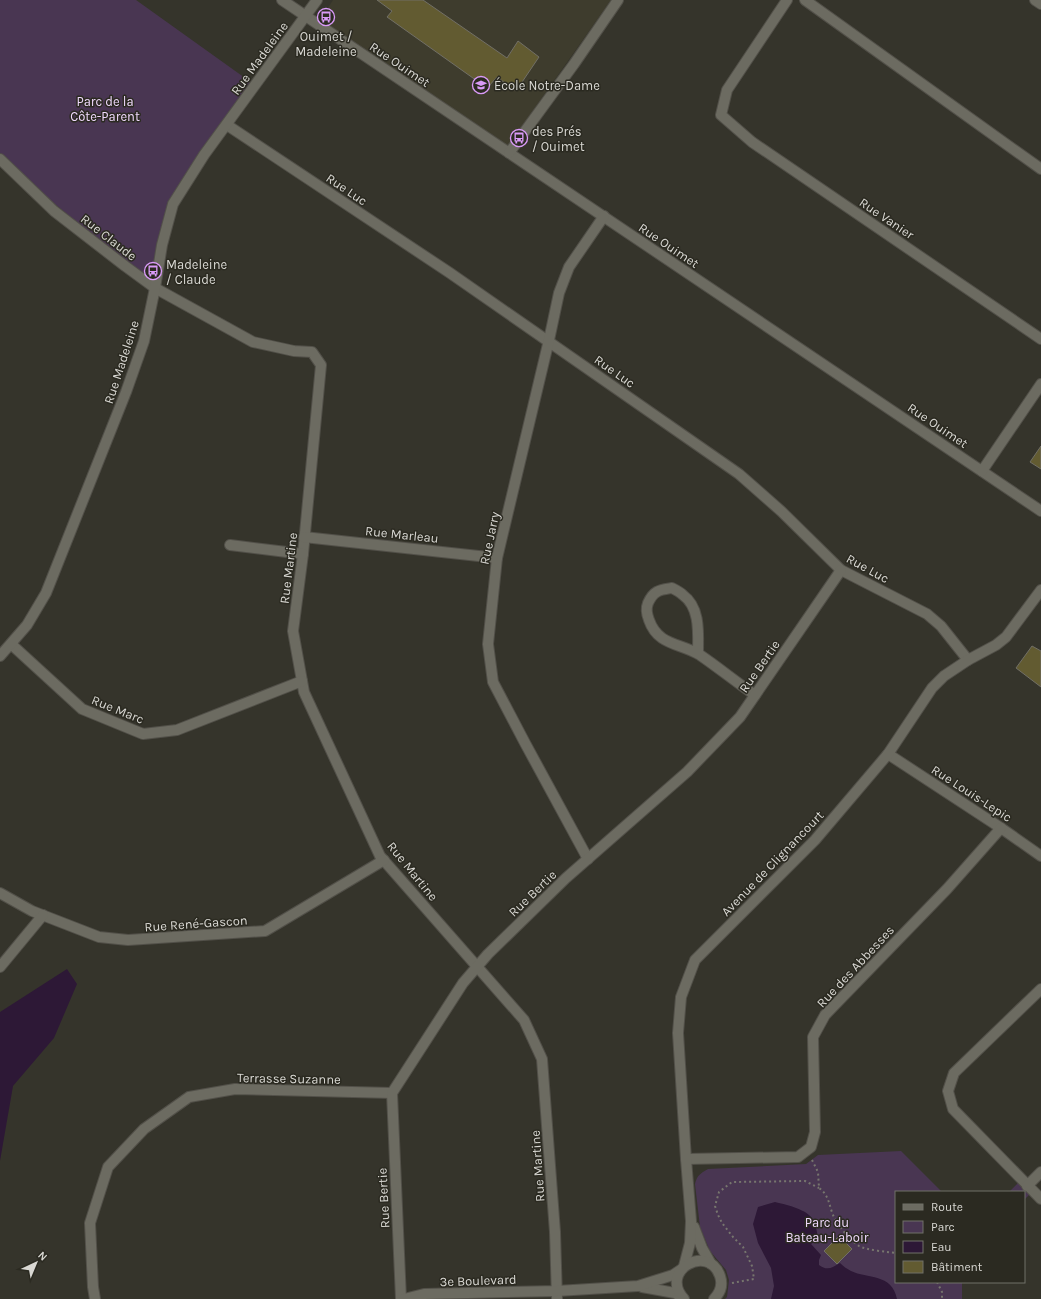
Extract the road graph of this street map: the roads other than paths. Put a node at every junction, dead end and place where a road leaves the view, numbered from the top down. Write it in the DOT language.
graph roads {
  1 [pos="282,0"];
  2 [pos="317,0"];
  3 [pos="618,0"];
  4 [pos="787,0"];
  5 [pos="805,0"];
  6 [pos="1035,0"];
  7 [pos="1041,4"];
  8 [pos="306,16"];
  9 [pos="226,125"];
  10 [pos="509,153"];
  11 [pos="0,159"];
  12 [pos="1041,169"];
  13 [pos="604,216"];
  14 [pos="155,288"];
  15 [pos="1041,339"];
  16 [pos="549,340"];
  17 [pos="322,365"];
  18 [pos="1041,384"];
  19 [pos="982,471"];
  20 [pos="1041,511"];
  21 [pos="304,537"];
  22 [pos="230,545"];
  23 [pos="303,554"];
  24 [pos="497,558"];
  25 [pos="841,570"];
  26 [pos="1041,590"];
  27 [pos="11,644"];
  28 [pos="698,654"];
  29 [pos="0,656"];
  30 [pos="968,660"];
  31 [pos="302,681"];
  32 [pos="755,695"];
  33 [pos="888,754"];
  34 [pos="1001,828"];
  35 [pos="1041,856"];
  36 [pos="588,859"];
  37 [pos="384,860"];
  38 [pos="0,893"];
  39 [pos="43,915"];
  40 [pos="0,967"];
  41 [pos="477,967"];
  42 [pos="1041,989"];
  43 [pos="392,1093"];
  44 [pos="686,1159"];
  45 [pos="1041,1172"];
  46 [pos="1028,1186"];
  47 [pos="1041,1199"];
  48 [pos="691,1221"];
  49 [pos="711,1264"];
  50 [pos="683,1268"];
  51 [pos="638,1286"];
  52 [pos="556,1293"];
  53 [pos="683,1298"];
  54 [pos="95,1299"];
  55 [pos="402,1299"];
  56 [pos="715,1299"];
  1 -- 8 [label="street, Rue Ouimet"];
  2 -- 8 [label="street, Rue Madeleine"];
  3 -- 10 [label="street"];
  4 -- 15 [label="street, Rue Vanier"];
  5 -- 12 [label="street"];
  6 -- 7 [label="street"];
  8 -- 9 [label="street, Rue Madeleine"];
  8 -- 10 [label="street, Rue Ouimet"];
  9 -- 14 [label="street, Rue Madeleine"];
  9 -- 16 [label="street, Rue Luc"];
  10 -- 13 [label="street, Rue Ouimet"];
  11 -- 14 [label="street, Rue Claude"];
  13 -- 16 [label="street, Rue Jarry"];
  13 -- 19 [label="street, Rue Ouimet"];
  14 -- 17 [label="street, Rue Claude"];
  14 -- 27 [label="street, Rue Madeleine"];
  16 -- 24 [label="street, Rue Jarry"];
  16 -- 25 [label="street, Rue Luc"];
  17 -- 21 [label="street, Rue Martine"];
  18 -- 19 [label="street"];
  19 -- 20 [label="street, Rue Ouimet"];
  21 -- 23 [label="street, Rue Martine"];
  21 -- 24 [label="street, Rue Marleau"];
  22 -- 23 [label="street"];
  23 -- 31 [label="street, Rue Martine"];
  24 -- 36 [label="street, Rue Jarry"];
  25 -- 30 [label="street, Rue Luc"];
  25 -- 32 [label="street, Rue Bertie"];
  26 -- 30 [label="street, Avenue de Clignancourt"];
  27 -- 29 [label="street, Rue Madeleine"];
  27 -- 31 [label="street, Rue Marc"];
  28 -- 28 [label="street"];
  28 -- 32 [label="street"];
  30 -- 33 [label="street, Avenue de Clignancourt"];
  31 -- 37 [label="street, Rue Martine"];
  32 -- 36 [label="street, Rue Bertie"];
  33 -- 34 [label="street, Rue Louis-Lepic"];
  33 -- 44 [label="street, Avenue de Clignancourt"];
  34 -- 35 [label="street, Rue Louis-Lepic"];
  34 -- 44 [label="street, Rue des Abbesses"];
  36 -- 41 [label="street, Rue Bertie"];
  37 -- 39 [label="street, Rue René-Gascon"];
  37 -- 41 [label="street, Rue Martine"];
  38 -- 39 [label="street, Rue René-Gascon"];
  39 -- 40 [label="street"];
  41 -- 43 [label="street, Rue Bertie"];
  41 -- 52 [label="street, Rue Martine"];
  42 -- 46 [label="street"];
  43 -- 54 [label="street, Terrasse Suzanne"];
  43 -- 55 [label="street, Rue Bertie"];
  44 -- 48 [label="street, Avenue de Clignancourt"];
  45 -- 46 [label="street"];
  46 -- 47 [label="street"];
  48 -- 49 [label="street"];
  48 -- 50 [label="street"];
  49 -- 50 [label="street"];
  49 -- 56 [label="street"];
  50 -- 51 [label="street"];
  50 -- 53 [label="street"];
  51 -- 52 [label="street, 3e Boulevard"];
  51 -- 53 [label="street"];
  52 -- 55 [label="street, 3e Boulevard"];
}
